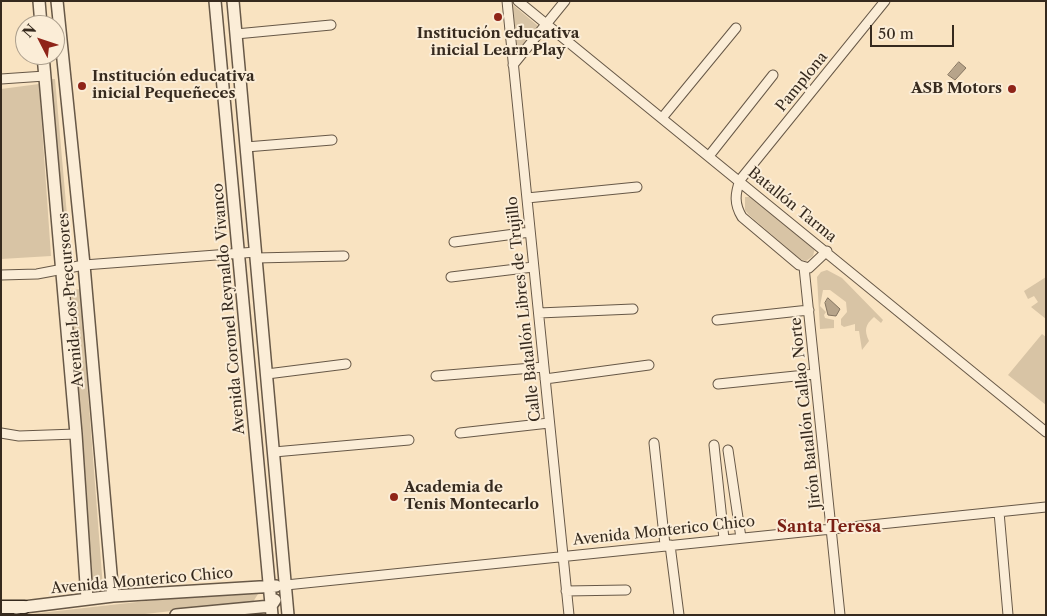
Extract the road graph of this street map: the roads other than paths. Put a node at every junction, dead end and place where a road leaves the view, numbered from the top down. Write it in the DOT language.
graph roads {
  1 [pos="39,1"];
  2 [pos="57,1"];
  3 [pos="215,1"];
  4 [pos="233,1"];
  5 [pos="507,1"];
  6 [pos="518,1"];
  7 [pos="564,1"];
  8 [pos="885,1"];
  9 [pos="40,15"];
  10 [pos="331,25"];
  11 [pos="545,25"];
  12 [pos="736,28"];
  13 [pos="236,34"];
  14 [pos="239,60"];
  15 [pos="221,62"];
  16 [pos="44,65"];
  17 [pos="513,65"];
  18 [pos="773,75"];
  19 [pos="45,76"];
  20 [pos="1,79"];
  21 [pos="662,118"];
  22 [pos="332,140"];
  23 [pos="246,147"];
  24 [pos="709,156"];
  25 [pos="740,180"];
  26 [pos="637,187"];
  27 [pos="527,198"];
  28 [pos="530,232"];
  29 [pos="454,242"];
  30 [pos="827,251"];
  31 [pos="238,253"];
  32 [pos="256,255"];
  33 [pos="344,256"];
  34 [pos="84,265"];
  35 [pos="533,267"];
  36 [pos="804,267"];
  37 [pos="62,269"];
  38 [pos="1,275"];
  39 [pos="450,277"];
  40 [pos="633,309"];
  41 [pos="809,310"];
  42 [pos="539,313"];
  43 [pos="718,320"];
  44 [pos="346,364"];
  45 [pos="649,365"];
  46 [pos="544,367"];
  47 [pos="267,374"];
  48 [pos="815,374"];
  49 [pos="436,376"];
  50 [pos="545,379"];
  51 [pos="718,384"];
  52 [pos="549,423"];
  53 [pos="1046,432"];
  54 [pos="1,433"];
  55 [pos="460,433"];
  56 [pos="76,434"];
  57 [pos="409,440"];
  58 [pos="654,443"];
  59 [pos="714,445"];
  60 [pos="728,450"];
  61 [pos="274,452"];
  62 [pos="1046,507"];
  63 [pos="999,512"];
  64 [pos="832,529"];
  65 [pos="741,538"];
  66 [pos="724,539"];
  67 [pos="668,545"];
  68 [pos="563,556"];
  69 [pos="286,585"];
  70 [pos="269,586"];
  71 [pos="626,590"];
  72 [pos="566,591"];
  73 [pos="113,596"];
  74 [pos="87,599"];
  75 [pos="24,607"];
  76 [pos="1,608"];
  77 [pos="272,610"];
  78 [pos="176,615"];
  79 [pos="288,615"];
  80 [pos="569,615"];
  81 [pos="679,615"];
  82 [pos="840,615"];
  83 [pos="1008,615"];
  1 -- 9 [label="street"];
  2 -- 34 [label="street, Avenida Los Precursores"];
  3 -- 15 [label="street, Avenida Coronel Reynaldo Vivanco"];
  4 -- 13 [label="street"];
  5 -- 17 [label="street, Calle Batallón Libres de Trujillo"];
  6 -- 11 [label="street, Batallón Tarma"];
  7 -- 11 [label="street"];
  8 -- 25 [label="street, Pamplona"];
  10 -- 13 [label="street"];
  11 -- 17 [label="street"];
  11 -- 21 [label="street, Batallón Tarma"];
  12 -- 21 [label="street"];
  13 -- 14 [label="street"];
  14 -- 15 [label="street"];
  14 -- 23 [label="street"];
  15 -- 31 [label="street, Avenida Coronel Reynaldo Vivanco"];
  16 -- 19 [label="street, Avenida Los Precursores"];
  17 -- 27 [label="street, Calle Batallón Libres de Trujillo"];
  18 -- 24 [label="street"];
  19 -- 20 [label="street"];
  19 -- 37 [label="street, Avenida Los Precursores"];
  21 -- 24 [label="street, Batallón Tarma"];
  22 -- 23 [label="street"];
  23 -- 32 [label="street"];
  24 -- 25 [label="street, Batallón Tarma"];
  25 -- 30 [label="street, Batallón Tarma"];
  25 -- 36 [label="street"];
  26 -- 27 [label="street"];
  27 -- 28 [label="street, Calle Batallón Libres de Trujillo"];
  28 -- 29 [label="street"];
  28 -- 35 [label="street, Calle Batallón Libres de Trujillo"];
  30 -- 36 [label="street"];
  30 -- 53 [label="street, Batallón Tarma"];
  31 -- 32 [label="street"];
  31 -- 34 [label="street"];
  31 -- 70 [label="street, Avenida Coronel Reynaldo Vivanco"];
  32 -- 33 [label="street"];
  32 -- 47 [label="street"];
  34 -- 37 [label="street"];
  34 -- 73 [label="street, Avenida Los Precursores"];
  35 -- 39 [label="street"];
  35 -- 42 [label="street, Calle Batallón Libres de Trujillo"];
  36 -- 41 [label="street, Jirón Batallón Callao Norte"];
  37 -- 38 [label="street"];
  37 -- 56 [label="street, Avenida Los Precursores"];
  40 -- 42 [label="street"];
  41 -- 43 [label="street"];
  41 -- 48 [label="street, Jirón Batallón Callao Norte"];
  42 -- 46 [label="street, Calle Batallón Libres de Trujillo"];
  44 -- 47 [label="street"];
  45 -- 50 [label="street"];
  46 -- 49 [label="street"];
  46 -- 50 [label="street, Calle Batallón Libres de Trujillo"];
  47 -- 61 [label="street"];
  48 -- 51 [label="street"];
  48 -- 64 [label="street, Jirón Batallón Callao Norte"];
  50 -- 52 [label="street, Calle Batallón Libres de Trujillo"];
  52 -- 55 [label="street"];
  52 -- 68 [label="street, Calle Batallón Libres de Trujillo"];
  54 -- 56 [label="street"];
  56 -- 74 [label="street, Avenida Los Precursores"];
  57 -- 61 [label="street"];
  58 -- 67 [label="street"];
  59 -- 66 [label="street"];
  60 -- 65 [label="street"];
  61 -- 69 [label="street"];
  62 -- 63 [label="street, Avenida Monterico Chico"];
  63 -- 64 [label="street, Avenida Monterico Chico"];
  63 -- 83 [label="street"];
  64 -- 65 [label="street, Avenida Monterico Chico"];
  64 -- 82 [label="street, Jirón Batallón Callao Norte"];
  65 -- 66 [label="street, Avenida Monterico Chico"];
  66 -- 67 [label="street, Avenida Monterico Chico"];
  67 -- 68 [label="street, Avenida Monterico Chico"];
  67 -- 81 [label="street"];
  68 -- 69 [label="street, Avenida Monterico Chico"];
  68 -- 72 [label="street, Calle Batallón Libres de Trujillo"];
  69 -- 70 [label="street, Avenida Monterico Chico"];
  69 -- 77 [label="street"];
  69 -- 79 [label="street"];
  70 -- 73 [label="street, Avenida Monterico Chico"];
  70 -- 77 [label="street, Avenida Coronel Reynaldo Vivanco"];
  71 -- 72 [label="street"];
  72 -- 80 [label="street, Calle Batallón Libres de Trujillo"];
  73 -- 74 [label="street, Avenida Monterico Chico"];
  74 -- 75 [label="street, Avenida Monterico Chico"];
  75 -- 76 [label="main road"];
  77 -- 78 [label="street"];
}
